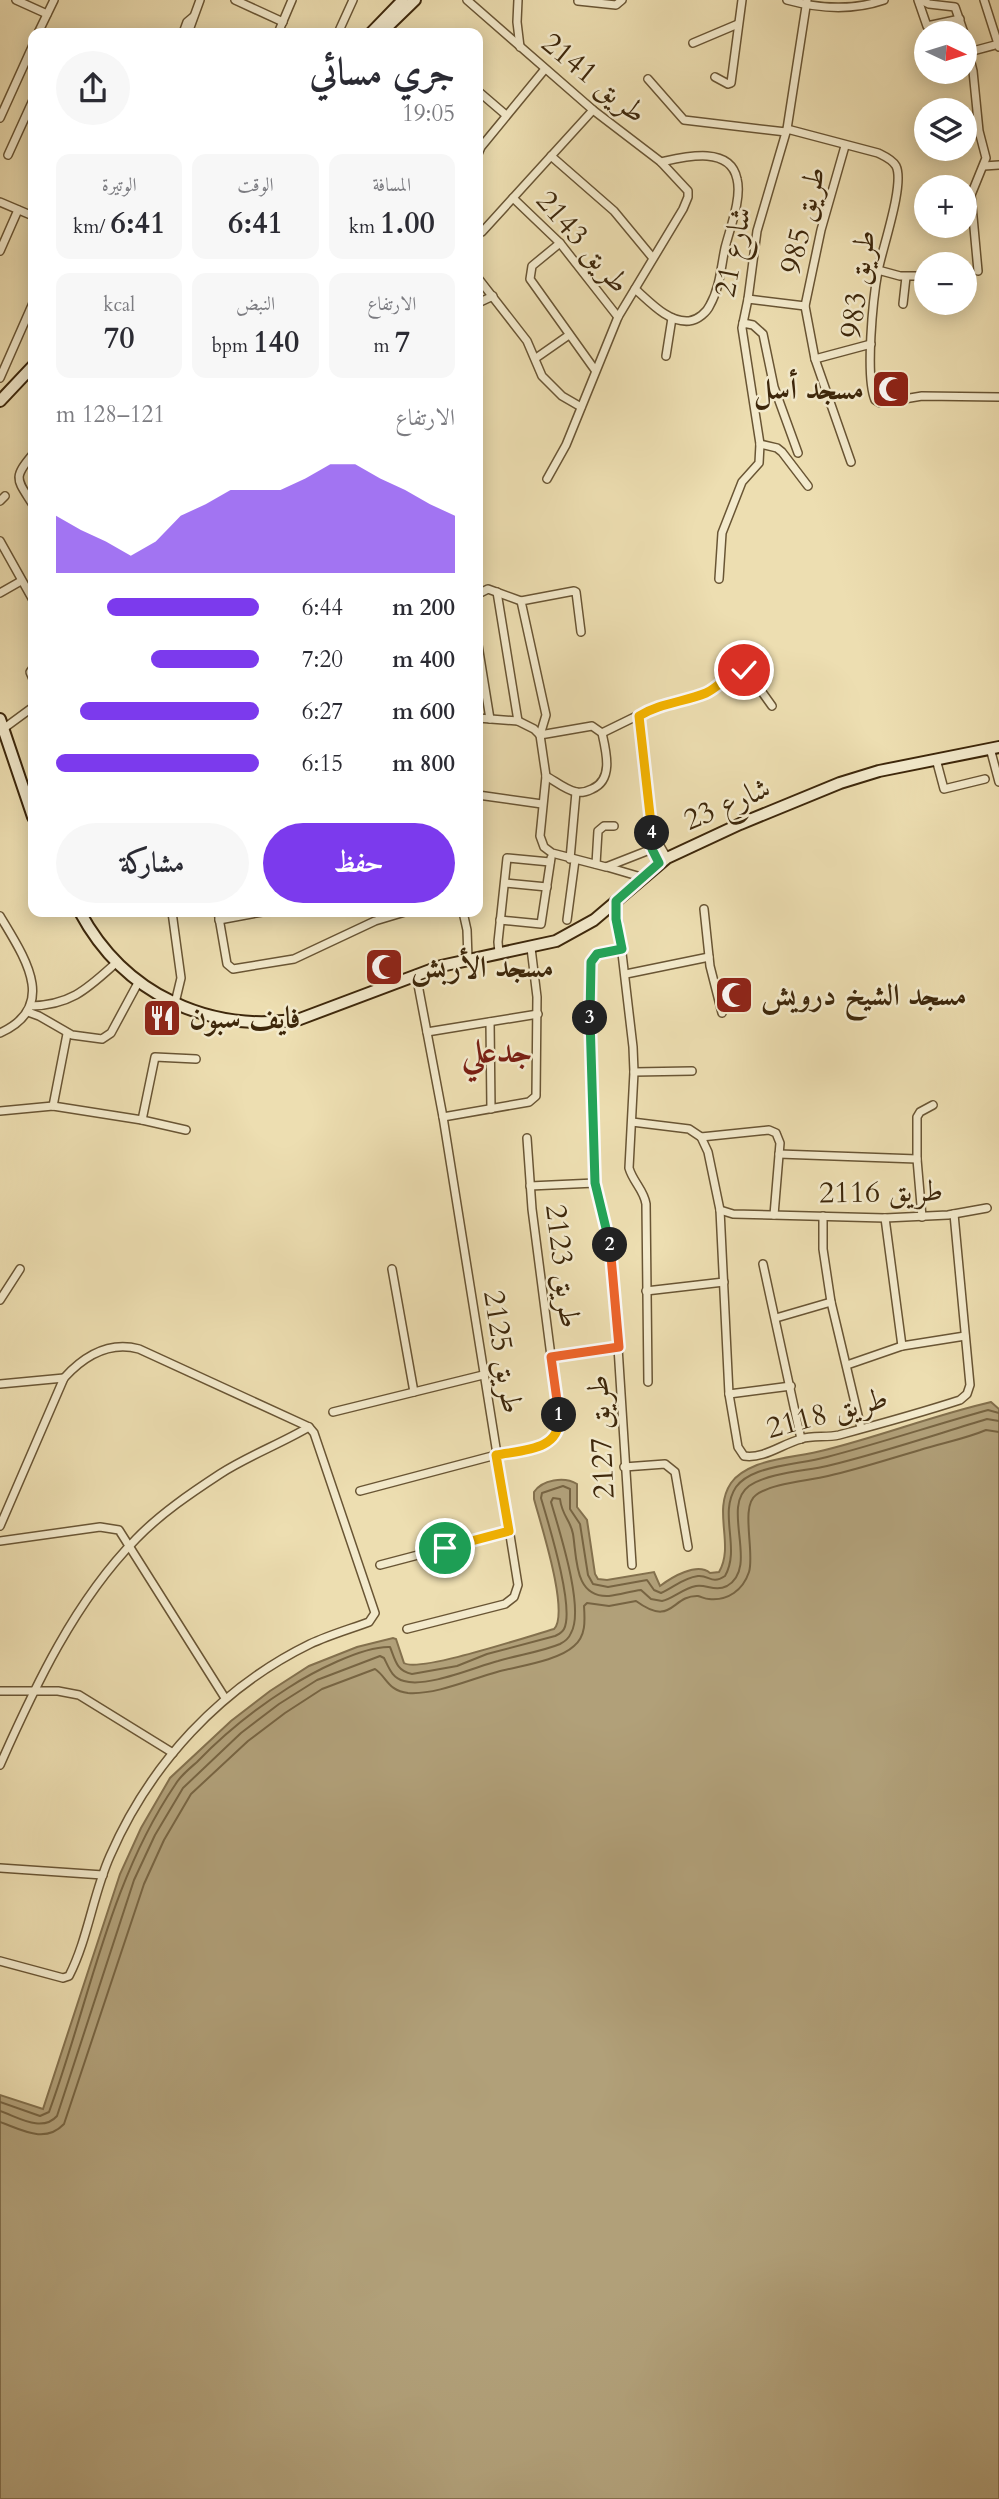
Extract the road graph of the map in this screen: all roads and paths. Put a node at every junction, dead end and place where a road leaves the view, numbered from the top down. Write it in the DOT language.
graph roads {
  1 [pos="16,0"];
  2 [pos="54,0"];
  3 [pos="200,0"];
  4 [pos="235,0"];
  5 [pos="292,0"];
  6 [pos="353,0"];
  7 [pos="404,0"];
  8 [pos="415,0"];
  9 [pos="467,0"];
  10 [pos="518,0"];
  11 [pos="622,0"];
  12 [pos="742,0"];
  13 [pos="787,0"];
  14 [pos="884,0"];
  15 [pos="919,0"];
  16 [pos="984,0"];
  17 [pos="578,1"];
  18 [pos="806,2"];
  19 [pos="865,2"];
  20 [pos="839,4"];
  21 [pos="47,14"];
  22 [pos="194,17"];
  23 [pos="960,19"];
  24 [pos="283,22"];
  25 [pos="738,24"];
  26 [pos="40,28"];
  27 [pos="185,28"];
  28 [pos="190,28"];
  29 [pos="280,28"];
  30 [pos="340,28"];
  31 [pos="376,28"];
  32 [pos="386,28"];
  33 [pos="692,43"];
  34 [pos="999,45"];
  35 [pos="520,47"];
  36 [pos="977,50"];
  37 [pos="28,65"];
  38 [pos="545,69"];
  39 [pos="715,77"];
  40 [pos="648,79"];
  41 [pos="975,84"];
  42 [pos="483,95"];
  43 [pos="3,102"];
  44 [pos="593,110"];
  45 [pos="28,111"];
  46 [pos="506,115"];
  47 [pos="0,118"];
  48 [pos="787,131"];
  49 [pos="845,146"];
  50 [pos="483,147"];
  51 [pos="8,155"];
  52 [pos="551,156"];
  53 [pos="662,162"];
  54 [pos="999,165"];
  55 [pos="984,166"];
  56 [pos="513,198"];
  57 [pos="0,202"];
  58 [pos="18,210"];
  59 [pos="28,214"];
  60 [pos="483,231"];
  61 [pos="559,243"];
  62 [pos="0,251"];
  63 [pos="652,257"];
  64 [pos="878,270"];
  65 [pos="978,271"];
  66 [pos="906,277"];
  67 [pos="914,277"];
  68 [pos="483,284"];
  69 [pos="635,289"];
  70 [pos="493,296"];
  71 [pos="748,299"];
  72 [pos="483,301"];
  73 [pos="903,304"];
  74 [pos="805,306"];
  75 [pos="28,314"];
  76 [pos="618,317"];
  77 [pos="672,318"];
  78 [pos="743,323"];
  79 [pos="569,335"];
  80 [pos="871,344"];
  81 [pos="666,356"];
  82 [pos="536,358"];
  83 [pos="815,359"];
  84 [pos="595,370"];
  85 [pos="28,371"];
  86 [pos="0,378"];
  87 [pos="28,380"];
  88 [pos="999,397"];
  89 [pos="0,401"];
  90 [pos="581,407"];
  91 [pos="0,410"];
  92 [pos="760,444"];
  93 [pos="798,453"];
  94 [pos="28,460"];
  95 [pos="851,462"];
  96 [pos="547,479"];
  97 [pos="808,486"];
  98 [pos="28,497"];
  99 [pos="0,541"];
  100 [pos="719,579"];
  101 [pos="21,581"];
  102 [pos="28,592"];
  103 [pos="483,592"];
  104 [pos="497,592"];
  105 [pos="0,593"];
  106 [pos="521,601"];
  107 [pos="581,632"];
  108 [pos="483,676"];
  109 [pos="772,706"];
  110 [pos="28,712"];
  111 [pos="639,716"];
  112 [pos="483,718"];
  113 [pos="490,719"];
  114 [pos="518,721"];
  115 [pos="602,733"];
  116 [pos="540,735"];
  117 [pos="2,736"];
  118 [pos="995,747"];
  119 [pos="936,759"];
  120 [pos="546,776"];
  121 [pos="985,779"];
  122 [pos="999,782"];
  123 [pos="576,792"];
  124 [pos="28,795"];
  125 [pos="483,796"];
  126 [pos="542,804"];
  127 [pos="614,826"];
  128 [pos="652,832"];
  129 [pos="652,849"];
  130 [pos="552,853"];
  131 [pos="573,860"];
  132 [pos="663,860"];
  133 [pos="550,862"];
  134 [pos="596,864"];
  135 [pos="606,867"];
  136 [pos="641,877"];
  137 [pos="505,883"];
  138 [pos="547,887"];
  139 [pos="616,901"];
  140 [pos="704,909"];
  141 [pos="604,911"];
  142 [pos="0,916"];
  143 [pos="83,917"];
  144 [pos="173,917"];
  145 [pos="218,917"];
  146 [pos="375,917"];
  147 [pos="388,917"];
  148 [pos="464,917"];
  149 [pos="500,920"];
  150 [pos="567,920"];
  151 [pos="375,921"];
  152 [pos="618,925"];
  153 [pos="531,948"];
  154 [pos="622,949"];
  155 [pos="499,953"];
  156 [pos="709,957"];
  157 [pos="468,959"];
  158 [pos="117,962"];
  159 [pos="416,974"];
  160 [pos="626,974"];
  161 [pos="139,981"];
  162 [pos="176,1003"];
  163 [pos="29,1009"];
  164 [pos="722,1013"];
  165 [pos="538,1014"];
  166 [pos="490,1022"];
  167 [pos="427,1032"];
  168 [pos="0,1033"];
  169 [pos="67,1034"];
  170 [pos="196,1059"];
  171 [pos="692,1071"];
  172 [pos="634,1072"];
  173 [pos="933,1105"];
  174 [pos="53,1106"];
  175 [pos="491,1109"];
  176 [pos="0,1111"];
  177 [pos="443,1117"];
  178 [pos="142,1120"];
  179 [pos="632,1122"];
  180 [pos="186,1130"];
  181 [pos="701,1137"];
  182 [pos="527,1138"];
  183 [pos="779,1154"];
  184 [pos="917,1159"];
  185 [pos="595,1183"];
  186 [pos="530,1186"];
  187 [pos="987,1208"];
  188 [pos="720,1210"];
  189 [pos="954,1214"];
  190 [pos="774,1215"];
  191 [pos="823,1216"];
  192 [pos="922,1217"];
  193 [pos="885,1218"];
  194 [pos="763,1264"];
  195 [pos="20,1269"];
  196 [pos="393,1269"];
  197 [pos="724,1282"];
  198 [pos="646,1291"];
  199 [pos="0,1300"];
  200 [pos="831,1302"];
  201 [pos="776,1318"];
  202 [pos="965,1336"];
  203 [pos="902,1346"];
  204 [pos="619,1347"];
  205 [pos="551,1357"];
  206 [pos="846,1365"];
  207 [pos="483,1375"];
  208 [pos="64,1378"];
  209 [pos="648,1382"];
  210 [pos="0,1384"];
  211 [pos="791,1386"];
  212 [pos="414,1392"];
  213 [pos="729,1394"];
  214 [pos="333,1412"];
  215 [pos="309,1427"];
  216 [pos="861,1428"];
  217 [pos="801,1439"];
  218 [pos="496,1455"];
  219 [pos="624,1467"];
  220 [pos="360,1491"];
  221 [pos="0,1526"];
  222 [pos="509,1531"];
  223 [pos="0,1541"];
  224 [pos="130,1546"];
  225 [pos="688,1547"];
  226 [pos="380,1564"];
  227 [pos="632,1565"];
  228 [pos="407,1629"];
  229 [pos="0,1691"];
  230 [pos="34,1692"];
  231 [pos="225,1698"];
  232 [pos="173,1753"];
  233 [pos="0,1765"];
  234 [pos="0,1868"];
  235 [pos="103,1875"];
  236 [pos="0,1961"];
  1 -- 21 [label="street"];
  2 -- 21 [label="street"];
  3 -- 22 [label="street"];
  4 -- 24 [label="street"];
  5 -- 24 [label="street"];
  6 -- 30 [label="street"];
  7 -- 31 [label="street"];
  8 -- 32 [label="street"];
  9 -- 35 [label="street, طريق 2141"];
  10 -- 35 [label="street"];
  11 -- 17 [label="street"];
  12 -- 25 [label="street"];
  13 -- 18 [label="street"];
  14 -- 19 [label="street"];
  15 -- 23 [label="street"];
  15 -- 23 [label="street"];
  16 -- 34 [label="street"];
  18 -- 20 [label="street"];
  18 -- 48 [label="street, شارع 21"];
  19 -- 20 [label="street"];
  21 -- 26 [label="street"];
  22 -- 27 [label="street"];
  22 -- 28 [label="street"];
  24 -- 29 [label="street"];
  25 -- 33 [label="street"];
  25 -- 39 [label="street"];
  34 -- 36 [label="street"];
  35 -- 38 [label="street, طريق 2141"];
  37 -- 43 [label="street"];
  38 -- 44 [label="street, طريق 2141"];
  38 -- 46 [label="street"];
  40 -- 48 [label="street, طريق 983"];
  41 -- 55 [label="street"];
  42 -- 46 [label="street"];
  43 -- 47 [label="street"];
  44 -- 52 [label="street"];
  44 -- 53 [label="street, طريق 2141"];
  45 -- 51 [label="street"];
  46 -- 50 [label="street"];
  48 -- 49 [label="street, طريق 983"];
  48 -- 71 [label="street, شارع 21"];
  49 -- 64 [label="street, طريق 983"];
  49 -- 74 [label="street, طريق 985"];
  52 -- 56 [label="street"];
  52 -- 63 [label="street"];
  53 -- 63 [label="street, طريق 2141"];
  53 -- 77 [label="street, طريق 2141"];
  54 -- 55 [label="street"];
  55 -- 65 [label="street"];
  56 -- 60 [label="street"];
  56 -- 61 [label="street, طريق 2143"];
  57 -- 58 [label="street"];
  58 -- 59 [label="street"];
  58 -- 62 [label="street"];
  61 -- 76 [label="street, طريق 2143"];
  61 -- 79 [label="street"];
  63 -- 69 [label="street, طريق 2141"];
  64 -- 66 [label="street"];
  64 -- 80 [label="street, طريق 983"];
  66 -- 67 [label="street"];
  66 -- 73 [label="street"];
  68 -- 70 [label="street"];
  69 -- 76 [label="street, طريق 2141"];
  69 -- 77 [label="street"];
  70 -- 72 [label="street"];
  70 -- 82 [label="street"];
  71 -- 74 [label="street, طريق 985"];
  71 -- 78 [label="street, شارع 21"];
  74 -- 83 [label="street, طريق 985"];
  75 -- 86 [label="street"];
  76 -- 84 [label="street, طريق 2141"];
  77 -- 81 [label="street"];
  78 -- 92 [label="street, شارع 21"];
  78 -- 93 [label="street"];
  79 -- 82 [label="street"];
  79 -- 84 [label="street"];
  80 -- 83 [label="street"];
  80 -- 88 [label="street, طريق 983"];
  82 -- 90 [label="street"];
  83 -- 95 [label="street, طريق 985"];
  84 -- 90 [label="street, طريق 2141"];
  85 -- 89 [label="street"];
  87 -- 91 [label="street"];
  90 -- 96 [label="street, طريق 2141"];
  92 -- 97 [label="street"];
  92 -- 100 [label="street"];
  94 -- 98 [label="street"];
  99 -- 101 [label="street"];
  101 -- 102 [label="street"];
  101 -- 105 [label="street"];
  103 -- 104 [label="street"];
  104 -- 106 [label="street"];
  104 -- 114 [label="street"];
  106 -- 107 [label="street"];
  106 -- 116 [label="street"];
  108 -- 113 [label="street"];
  109 -- 111 [label="street"];
  110 -- 117 [label="street"];
  111 -- 115 [label="street"];
  111 -- 128 [label="street"];
  112 -- 113 [label="street"];
  113 -- 114 [label="street"];
  114 -- 116 [label="street"];
  115 -- 116 [label="street"];
  115 -- 123 [label="street"];
  116 -- 120 [label="street"];
  117 -- 124 [label="street"];
  118 -- 119 [label="street, شارع 23"];
  118 -- 122 [label="street"];
  119 -- 121 [label="street"];
  119 -- 132 [label="street, شارع 23"];
  120 -- 123 [label="street"];
  120 -- 126 [label="street"];
  123 -- 131 [label="street"];
  125 -- 126 [label="street"];
  126 -- 130 [label="street"];
  127 -- 134 [label="street"];
  128 -- 129 [label="street"];
  128 -- 132 [label="street"];
  129 -- 132 [label="street"];
  129 -- 135 [label="street, شارع 23"];
  130 -- 131 [label="street"];
  130 -- 133 [label="street"];
  131 -- 134 [label="street"];
  131 -- 150 [label="street"];
  132 -- 136 [label="street, شارع 23"];
  133 -- 137 [label="street"];
  133 -- 138 [label="street"];
  134 -- 135 [label="street"];
  135 -- 136 [label="street"];
  136 -- 139 [label="street, شارع 23"];
  137 -- 138 [label="street"];
  137 -- 149 [label="street"];
  138 -- 149 [label="street"];
  139 -- 141 [label="street, شارع 23"];
  139 -- 152 [label="street"];
  140 -- 156 [label="street"];
  141 -- 152 [label="street"];
  141 -- 153 [label="street, شارع 23"];
  142 -- 163 [label="street"];
  143 -- 158 [label="street, شارع 23"];
  144 -- 162 [label="street"];
  145 -- 151 [label="street"];
  146 -- 151 [label="street"];
  147 -- 151 [label="street"];
  148 -- 157 [label="street"];
  149 -- 155 [label="street"];
  152 -- 154 [label="street"];
  153 -- 155 [label="street, شارع 23"];
  153 -- 165 [label="street"];
  154 -- 160 [label="street"];
  154 -- 185 [label="street, طريق 2127"];
  155 -- 157 [label="street, شارع 23"];
  156 -- 160 [label="street"];
  156 -- 164 [label="street"];
  157 -- 159 [label="street, شارع 23"];
  158 -- 161 [label="street, شارع 23"];
  158 -- 163 [label="street"];
  159 -- 162 [label="street, شارع 23"];
  159 -- 167 [label="street, طريق 2125"];
  160 -- 172 [label="street"];
  161 -- 162 [label="street, شارع 23"];
  161 -- 169 [label="street"];
  163 -- 168 [label="street"];
  163 -- 169 [label="street"];
  165 -- 166 [label="street"];
  165 -- 175 [label="street"];
  166 -- 167 [label="street"];
  166 -- 175 [label="street"];
  167 -- 177 [label="street, طريق 2125"];
  169 -- 174 [label="street"];
  170 -- 178 [label="street"];
  171 -- 172 [label="street"];
  172 -- 179 [label="street"];
  173 -- 184 [label="street"];
  174 -- 176 [label="street"];
  174 -- 178 [label="street"];
  175 -- 177 [label="street"];
  177 -- 207 [label="street, طريق 2125"];
  178 -- 180 [label="street"];
  179 -- 181 [label="street"];
  179 -- 198 [label="street"];
  181 -- 183 [label="street"];
  181 -- 188 [label="street, طريق 2118"];
  182 -- 186 [label="street, طريق 2123"];
  183 -- 184 [label="street, طريق 2116"];
  183 -- 190 [label="street, طريق 2116"];
  184 -- 192 [label="street"];
  185 -- 186 [label="street"];
  185 -- 204 [label="street, طريق 2127"];
  186 -- 205 [label="street, طريق 2123"];
  187 -- 189 [label="street, طريق 2116"];
  188 -- 190 [label="street, طريق 2116"];
  188 -- 197 [label="street, طريق 2118"];
  189 -- 192 [label="street, طريق 2116"];
  189 -- 202 [label="street, طريق 2118"];
  190 -- 191 [label="street, طريق 2116"];
  191 -- 193 [label="street, طريق 2116"];
  191 -- 200 [label="street"];
  192 -- 193 [label="street, طريق 2116"];
  193 -- 203 [label="street"];
  194 -- 201 [label="street"];
  195 -- 199 [label="street"];
  196 -- 212 [label="street"];
  197 -- 198 [label="street"];
  197 -- 213 [label="street, طريق 2118"];
  198 -- 209 [label="street"];
  200 -- 201 [label="street"];
  200 -- 206 [label="street"];
  201 -- 211 [label="street"];
  202 -- 203 [label="street"];
  202 -- 216 [label="street, طريق 2118"];
  203 -- 206 [label="street"];
  204 -- 205 [label="street, طريق 2123"];
  204 -- 219 [label="street, طريق 2127"];
  205 -- 218 [label="street, طريق 2123"];
  206 -- 216 [label="street"];
  207 -- 212 [label="street"];
  207 -- 218 [label="street, طريق 2125"];
  208 -- 210 [label="street"];
  208 -- 215 [label="street"];
  208 -- 221 [label="street"];
  211 -- 213 [label="street"];
  211 -- 217 [label="street"];
  212 -- 214 [label="street"];
  213 -- 217 [label="street, طريق 2118"];
  215 -- 224 [label="street"];
  215 -- 231 [label="street"];
  216 -- 217 [label="street, طريق 2118"];
  218 -- 220 [label="street"];
  218 -- 222 [label="street, طريق 2125"];
  219 -- 225 [label="street"];
  219 -- 227 [label="street, طريق 2127"];
  222 -- 226 [label="street"];
  222 -- 228 [label="street, طريق 2125"];
  223 -- 224 [label="street"];
  224 -- 230 [label="street"];
  224 -- 231 [label="street"];
  229 -- 230 [label="street"];
  230 -- 232 [label="street"];
  230 -- 233 [label="street"];
  231 -- 232 [label="street"];
  232 -- 235 [label="street"];
  234 -- 235 [label="street"];
  235 -- 236 [label="street"];
}
